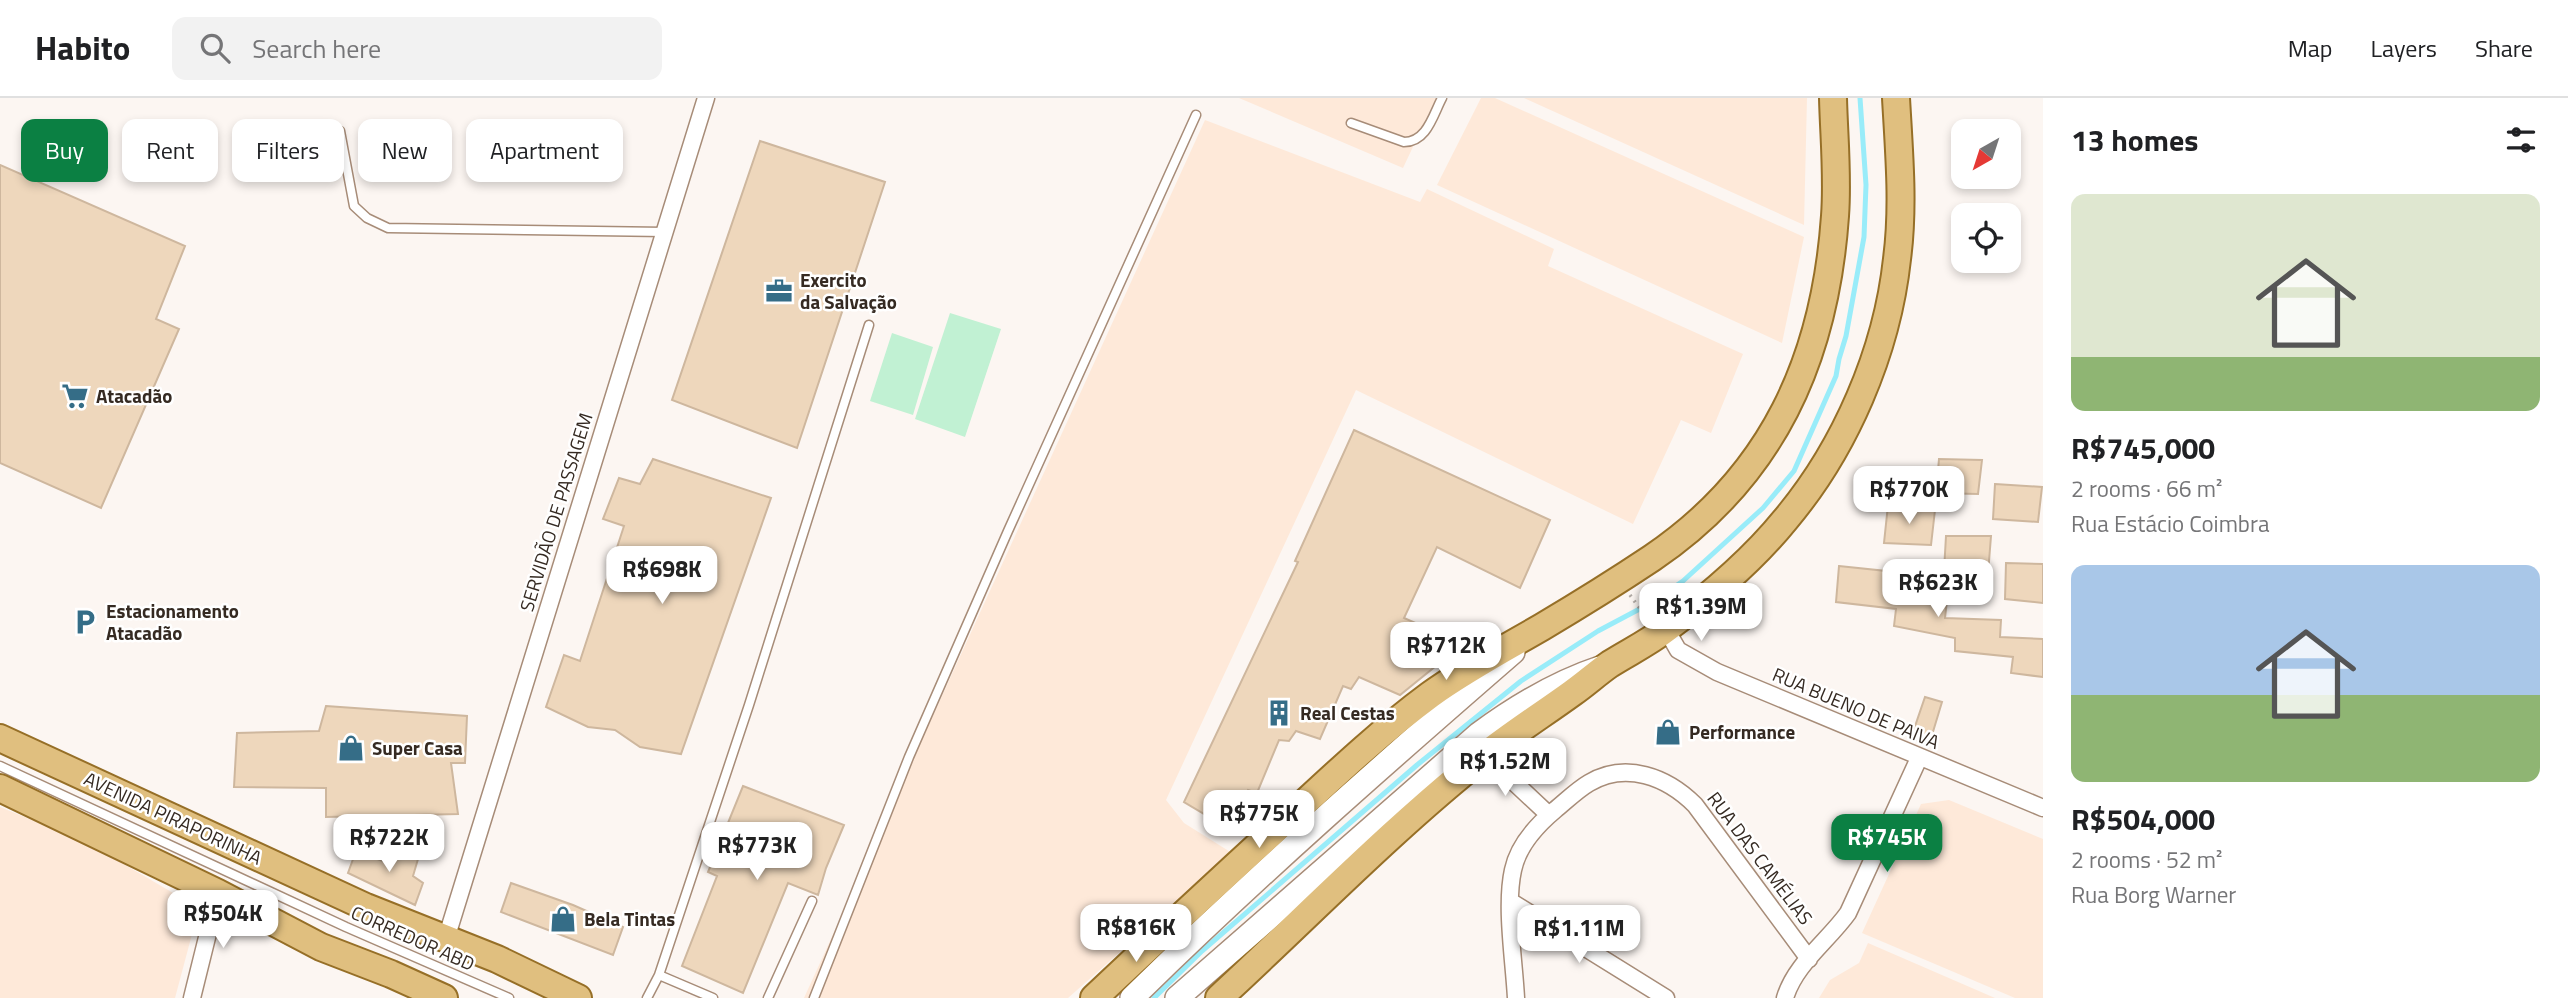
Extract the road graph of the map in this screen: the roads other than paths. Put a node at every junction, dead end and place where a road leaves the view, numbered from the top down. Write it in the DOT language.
graph roads {
  1 [pos="706,98"];
  2 [pos="1442,98"];
  3 [pos="1833,98"];
  4 [pos="1896,98"];
  5 [pos="1196,115"];
  6 [pos="1351,124"];
  7 [pos="344,152"];
  8 [pos="665,232"];
  9 [pos="869,325"];
  10 [pos="1656,622"];
  11 [pos="1543,626"];
  12 [pos="1610,664"];
  13 [pos="0,738"];
  14 [pos="1485,755"];
  15 [pos="1919,758"];
  16 [pos="0,766"];
  17 [pos="0,788"];
  18 [pos="2043,808"];
  19 [pos="1549,814"];
  20 [pos="218,893"];
  21 [pos="812,901"];
  22 [pos="1510,901"];
  23 [pos="446,939"];
  24 [pos="1809,959"];
  25 [pos="659,975"];
  26 [pos="192,998"];
  27 [pos="444,998"];
  28 [pos="509,998"];
  29 [pos="578,998"];
  30 [pos="647,998"];
  31 [pos="713,998"];
  32 [pos="768,998"];
  33 [pos="814,998"];
  34 [pos="1094,998"];
  35 [pos="1132,998"];
  36 [pos="1177,998"];
  37 [pos="1219,998"];
  38 [pos="1516,998"];
  39 [pos="1666,998"];
  40 [pos="1785,998"];
  1 -- 8 [label="street, SERVIDÃO DE PASSAGEM"];
  2 -- 6 [label="lane"];
  3 -- 11 [label="main road"];
  4 -- 10 [label="main road"];
  5 -- 33 [label="lane"];
  7 -- 8 [label="lane"];
  8 -- 23 [label="street, SERVIDÃO DE PASSAGEM"];
  9 -- 25 [label="lane"];
  10 -- 12 [label="main road"];
  10 -- 15 [label="street, RUA BUENO DE PAIVA"];
  11 -- 34 [label="main road"];
  11 -- 35 [label="main road"];
  12 -- 14 [label="main road"];
  12 -- 36 [label="main road"];
  13 -- 23 [label="main road, AVENIDA PIRAPORINHA"];
  14 -- 19 [label="street"];
  14 -- 37 [label="main road"];
  15 -- 18 [label="street, RUA BUENO DE PAIVA"];
  15 -- 24 [label="street"];
  16 -- 28 [label="lane, CORREDOR ABD"];
  17 -- 20 [label="main road"];
  19 -- 22 [label="street, RUA DAS CAMÉLIAS"];
  19 -- 24 [label="street, RUA DAS CAMÉLIAS"];
  20 -- 26 [label="street"];
  20 -- 27 [label="main road"];
  21 -- 32 [label="lane"];
  22 -- 38 [label="street, RUA DAS CAMÉLIAS"];
  22 -- 39 [label="street"];
  23 -- 29 [label="main road, AVENIDA PIRAPORINHA"];
  24 -- 40 [label="street"];
  25 -- 30 [label="lane"];
  25 -- 31 [label="lane"];
}
